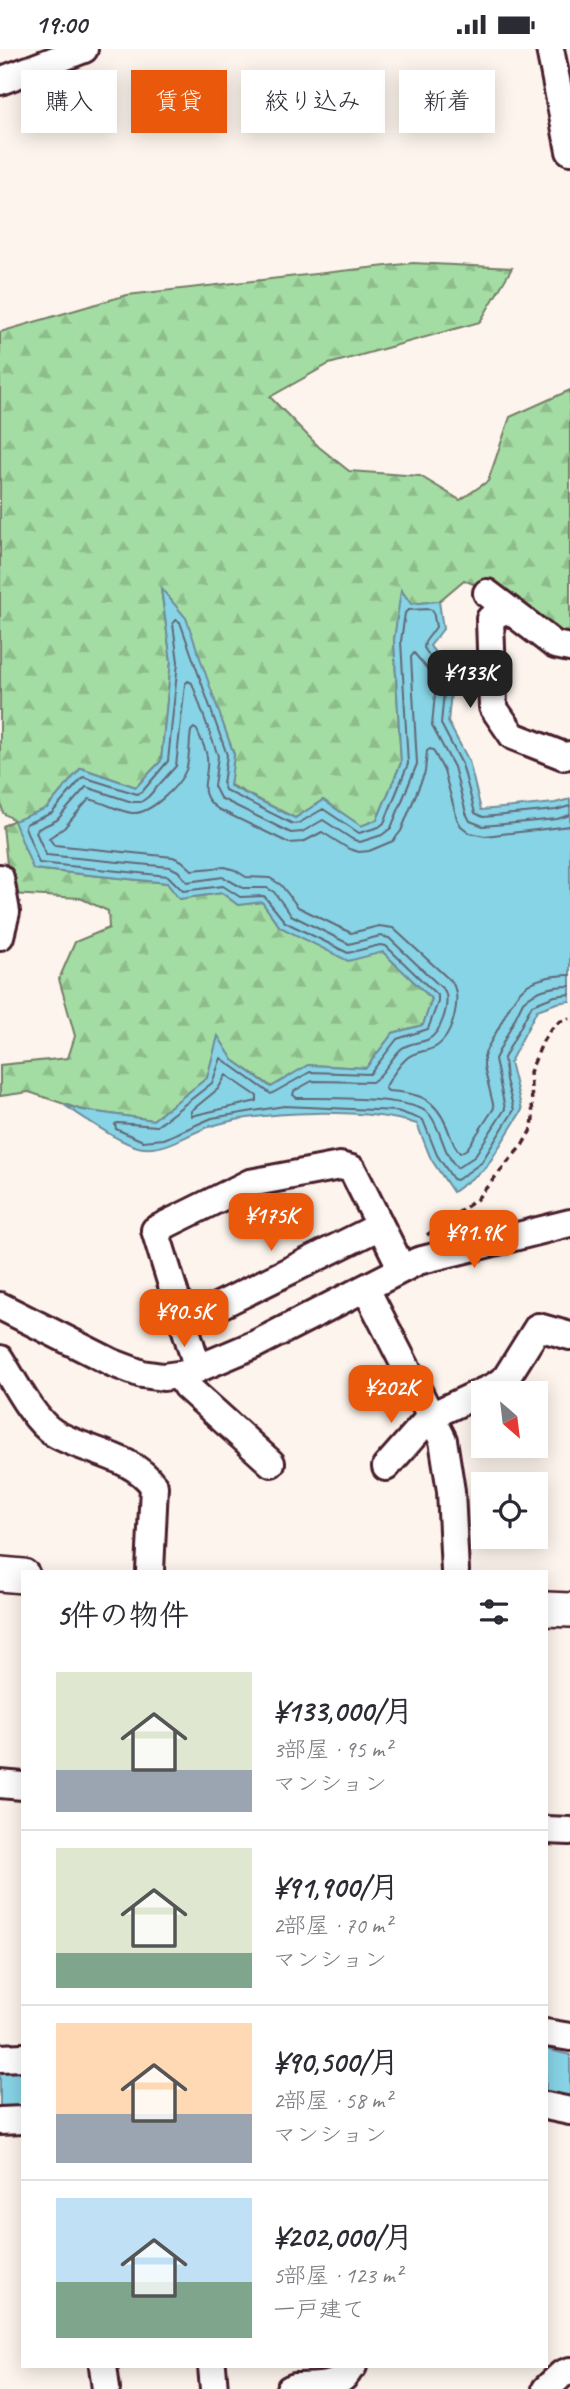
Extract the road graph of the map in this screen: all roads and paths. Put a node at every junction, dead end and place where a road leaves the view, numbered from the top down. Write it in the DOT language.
graph roads {
  1 [pos="84,49"];
  2 [pos="550,49"];
  3 [pos="0,81"];
  4 [pos="570,151"];
  5 [pos="570,648"];
  6 [pos="570,755"];
  7 [pos="0,878"];
  8 [pos="3,924"];
  9 [pos="570,1018"];
  10 [pos="570,1223"];
  11 [pos="380,1226"];
  12 [pos="410,1265"];
  13 [pos="366,1289"];
  14 [pos="0,1306"];
  15 [pos="184,1323"];
  16 [pos="570,1336"];
  17 [pos="0,1359"];
  18 [pos="188,1372"];
  19 [pos="431,1416"];
  20 [pos="271,1463"];
  21 [pos="386,1467"];
  22 [pos="150,1570"];
  23 [pos="455,1570"];
  24 [pos="0,1574"];
  25 [pos="21,1576"];
  26 [pos="548,1608"];
  27 [pos="570,1610"];
  28 [pos="0,1784"];
  29 [pos="21,1786"];
  30 [pos="548,1830"];
  31 [pos="570,1831"];
  32 [pos="548,2033"];
  33 [pos="570,2037"];
  34 [pos="21,2057"];
  35 [pos="0,2058"];
  36 [pos="548,2106"];
  37 [pos="570,2111"];
  38 [pos="21,2120"];
  39 [pos="0,2121"];
  40 [pos="103,2368"];
  41 [pos="212,2368"];
  42 [pos="350,2368"];
  43 [pos="570,2371"];
  44 [pos="106,2389"];
  45 [pos="214,2389"];
  46 [pos="290,2389"];
  47 [pos="546,2389"];
  1 -- 3 [label="street"];
  2 -- 4 [label="street"];
  5 -- 6 [label="street"];
  7 -- 8 [label="street"];
  9 -- 12 [label="path"];
  10 -- 12 [label="street"];
  11 -- 12 [label="street"];
  11 -- 15 [label="street"];
  11 -- 15 [label="street"];
  12 -- 13 [label="street"];
  13 -- 18 [label="street"];
  13 -- 19 [label="street"];
  14 -- 18 [label="street"];
  15 -- 18 [label="street"];
  16 -- 19 [label="street"];
  17 -- 22 [label="street"];
  18 -- 20 [label="street"];
  19 -- 21 [label="street"];
  19 -- 23 [label="street"];
  24 -- 25 [label="main road"];
  26 -- 27 [label="main road"];
  28 -- 29 [label="street"];
  30 -- 31 [label="street"];
  32 -- 33 [label="street"];
  34 -- 35 [label="street"];
  36 -- 37 [label="street"];
  38 -- 39 [label="street"];
  40 -- 44 [label="street"];
  41 -- 45 [label="street"];
  42 -- 46 [label="street"];
  43 -- 47 [label="street"];
}
